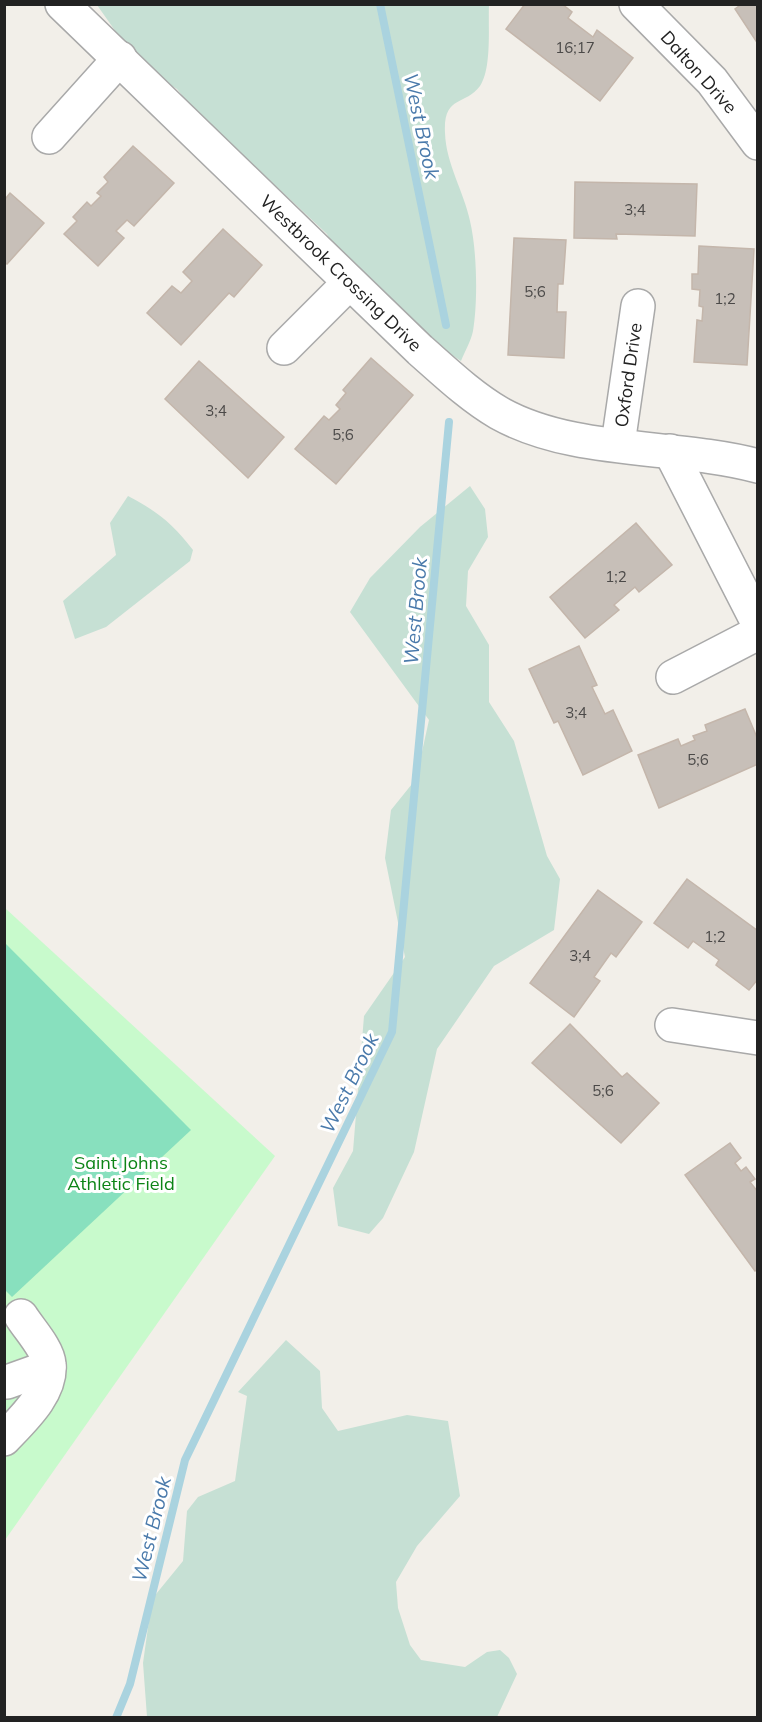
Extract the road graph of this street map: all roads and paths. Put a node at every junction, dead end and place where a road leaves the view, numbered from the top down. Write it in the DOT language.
graph roads {
  1 [pos="62,4"];
  2 [pos="636,4"];
  3 [pos="120,58"];
  4 [pos="49,137"];
  5 [pos="758,143"];
  6 [pos="349,283"];
  7 [pos="638,306"];
  8 [pos="285,348"];
  9 [pos="618,444"];
  10 [pos="670,450"];
  11 [pos="758,466"];
  12 [pos="758,623"];
  13 [pos="758,633"];
  14 [pos="673,677"];
  15 [pos="672,1025"];
  16 [pos="758,1038"];
  17 [pos="21,1316"];
  18 [pos="49,1367"];
  19 [pos="7,1382"];
  20 [pos="4,1439"];
  1 -- 3 [label="street, Westbrook Crossing Drive"];
  2 -- 5 [label="street, Dalton Drive"];
  3 -- 4 [label="street"];
  3 -- 6 [label="street, Westbrook Crossing Drive"];
  6 -- 8 [label="street"];
  6 -- 9 [label="street, Westbrook Crossing Drive"];
  7 -- 9 [label="street, Oxford Drive"];
  9 -- 10 [label="street, Westbrook Crossing Drive"];
  10 -- 11 [label="street, Westbrook Crossing Drive"];
  10 -- 12 [label="street"];
  13 -- 14 [label="street"];
  15 -- 16 [label="street"];
  17 -- 18 [label="street"];
  18 -- 19 [label="street"];
  18 -- 20 [label="street"];
}
